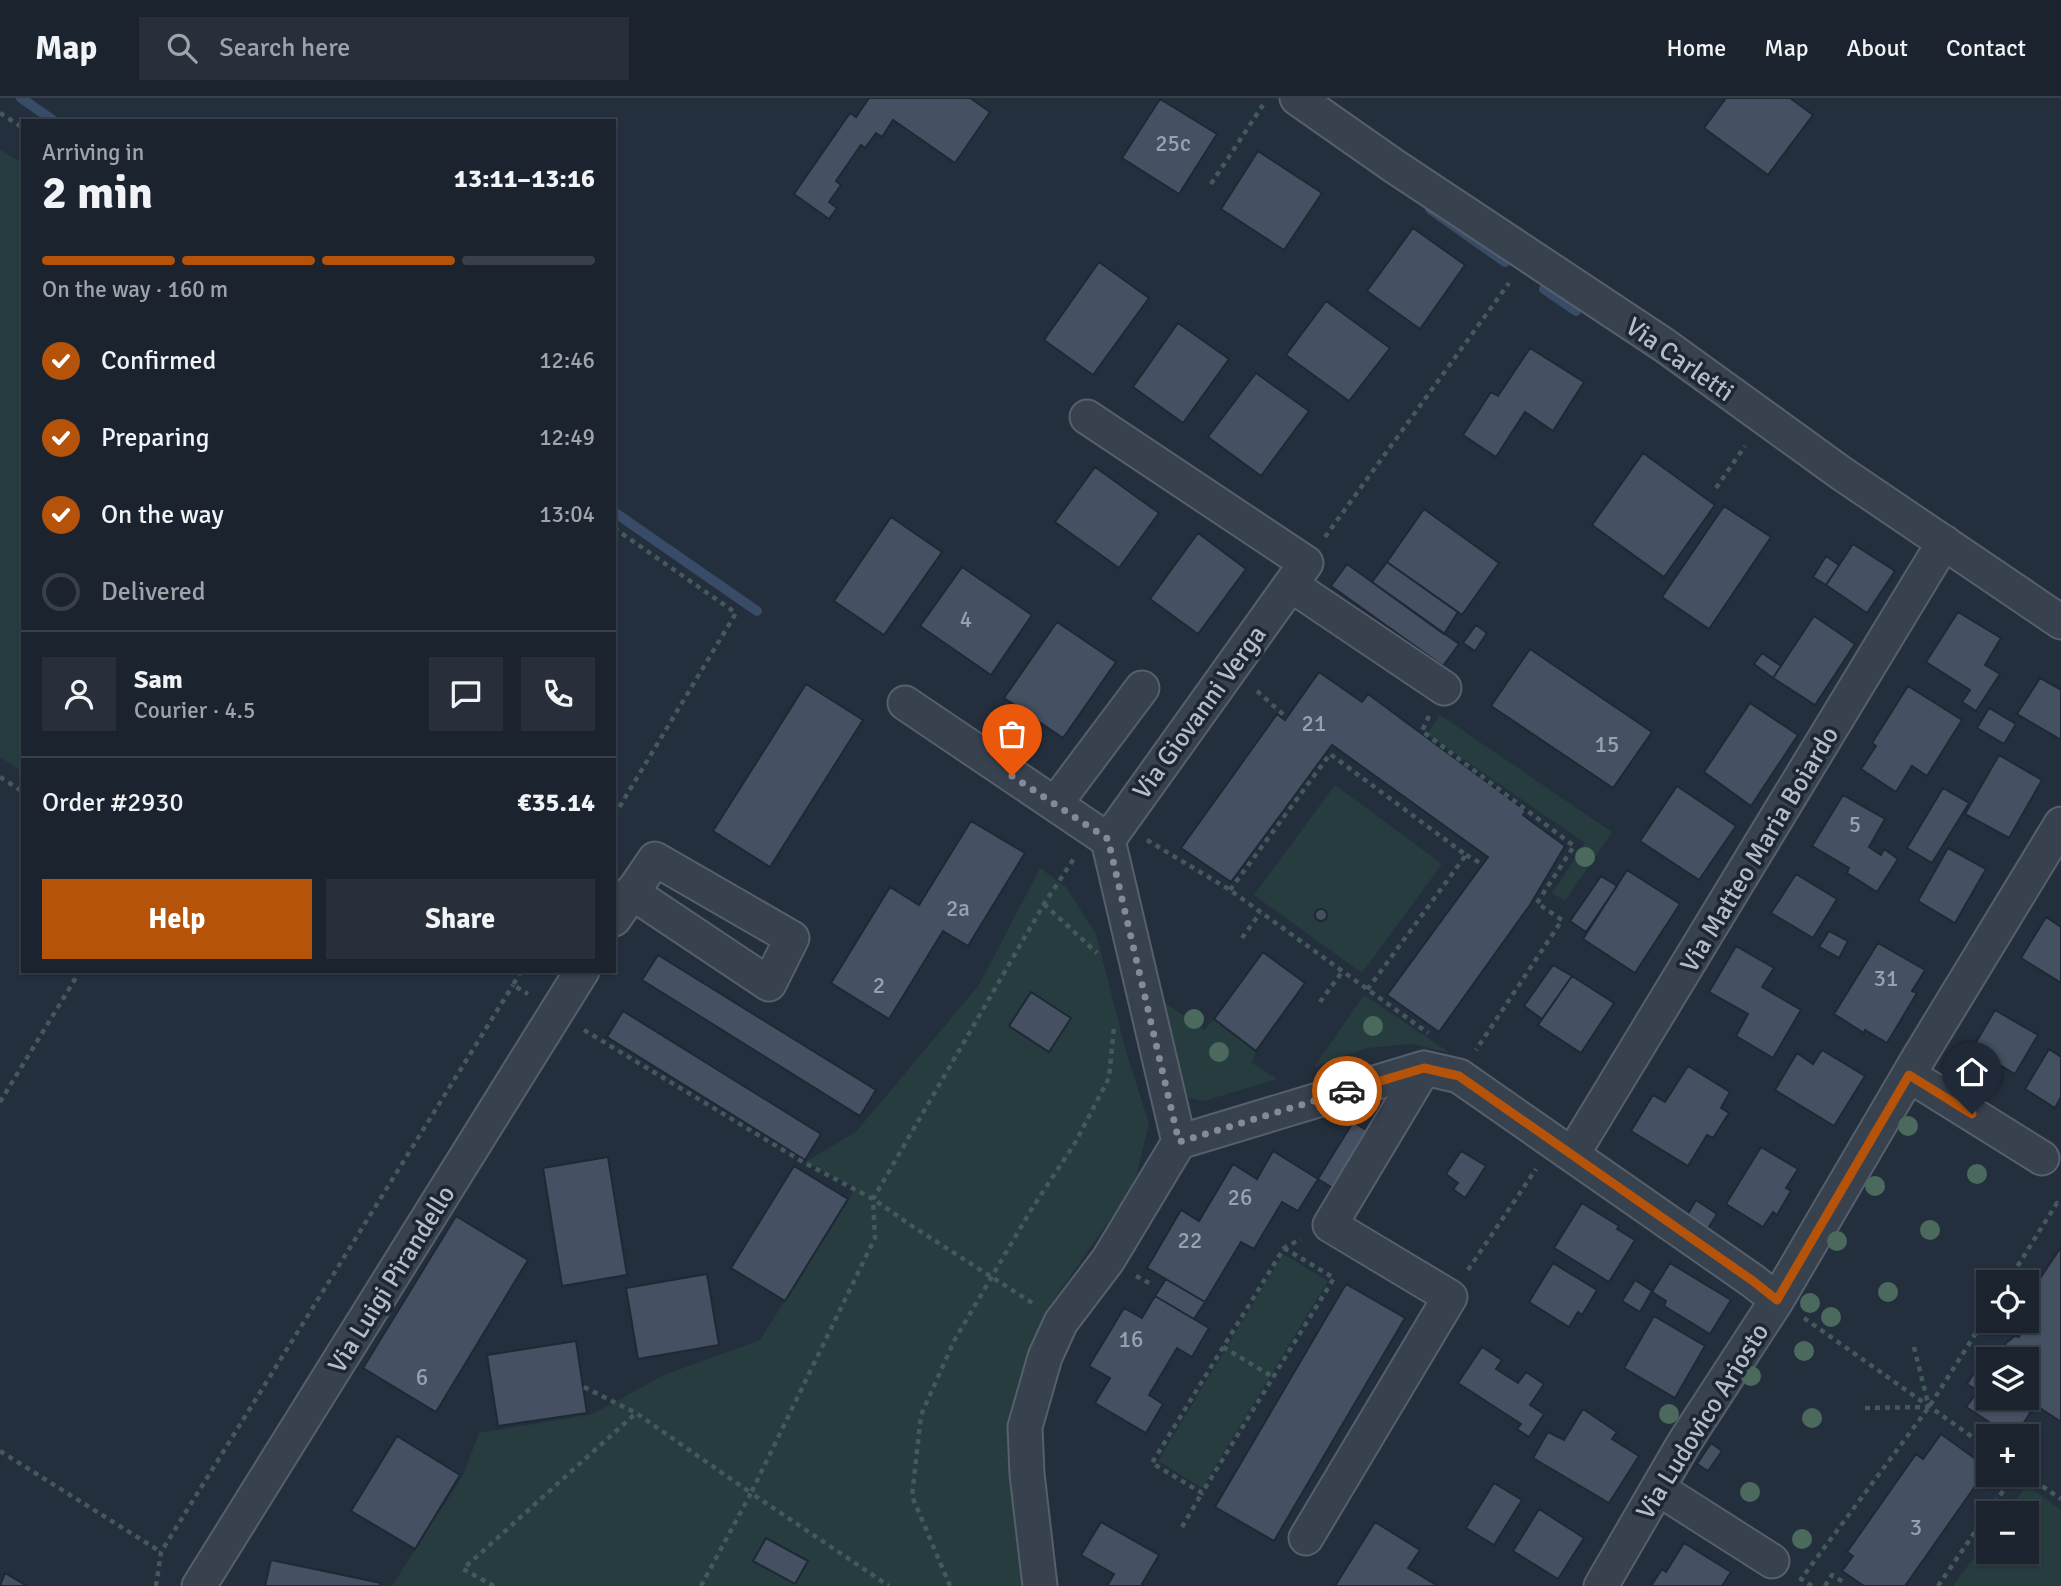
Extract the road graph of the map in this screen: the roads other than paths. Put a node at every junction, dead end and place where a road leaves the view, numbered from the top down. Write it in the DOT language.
graph roads {
  1 [pos="1297,98"];
  2 [pos="1087,417"];
  3 [pos="1944,542"];
  4 [pos="1298,574"];
  5 [pos="2061,622"];
  6 [pos="1142,688"];
  7 [pos="1444,688"];
  8 [pos="905,704"];
  9 [pos="1055,804"];
  10 [pos="2061,824"];
  11 [pos="1107,831"];
  12 [pos="581,973"];
  13 [pos="1424,1068"];
  14 [pos="1909,1075"];
  15 [pos="1179,1142"];
  16 [pos="1563,1149"];
  17 [pos="2042,1158"];
  18 [pos="1777,1300"];
  19 [pos="1658,1489"];
  20 [pos="1306,1538"];
  21 [pos="1772,1561"];
  22 [pos="199,1586"];
  23 [pos="1040,1586"];
  24 [pos="1601,1586"];
  1 -- 3 [label="street, Via Carletti"];
  2 -- 4 [label="street"];
  3 -- 5 [label="street, Via Carletti"];
  3 -- 16 [label="street, Via Matteo Maria Boiardo"];
  4 -- 7 [label="street"];
  4 -- 11 [label="street, Via Giovanni Verga"];
  6 -- 9 [label="street"];
  8 -- 9 [label="street"];
  9 -- 11 [label="street"];
  10 -- 14 [label="street, Via Ludovico Ariosto"];
  11 -- 15 [label="street"];
  12 -- 22 [label="street, Via Luigi Pirandello"];
  13 -- 15 [label="street"];
  13 -- 16 [label="street"];
  13 -- 20 [label="street"];
  14 -- 17 [label="street"];
  14 -- 18 [label="street, Via Ludovico Ariosto"];
  15 -- 23 [label="street"];
  16 -- 18 [label="street"];
  18 -- 19 [label="street, Via Ludovico Ariosto"];
  19 -- 21 [label="street"];
  19 -- 24 [label="street, Via Ludovico Ariosto"];
}
